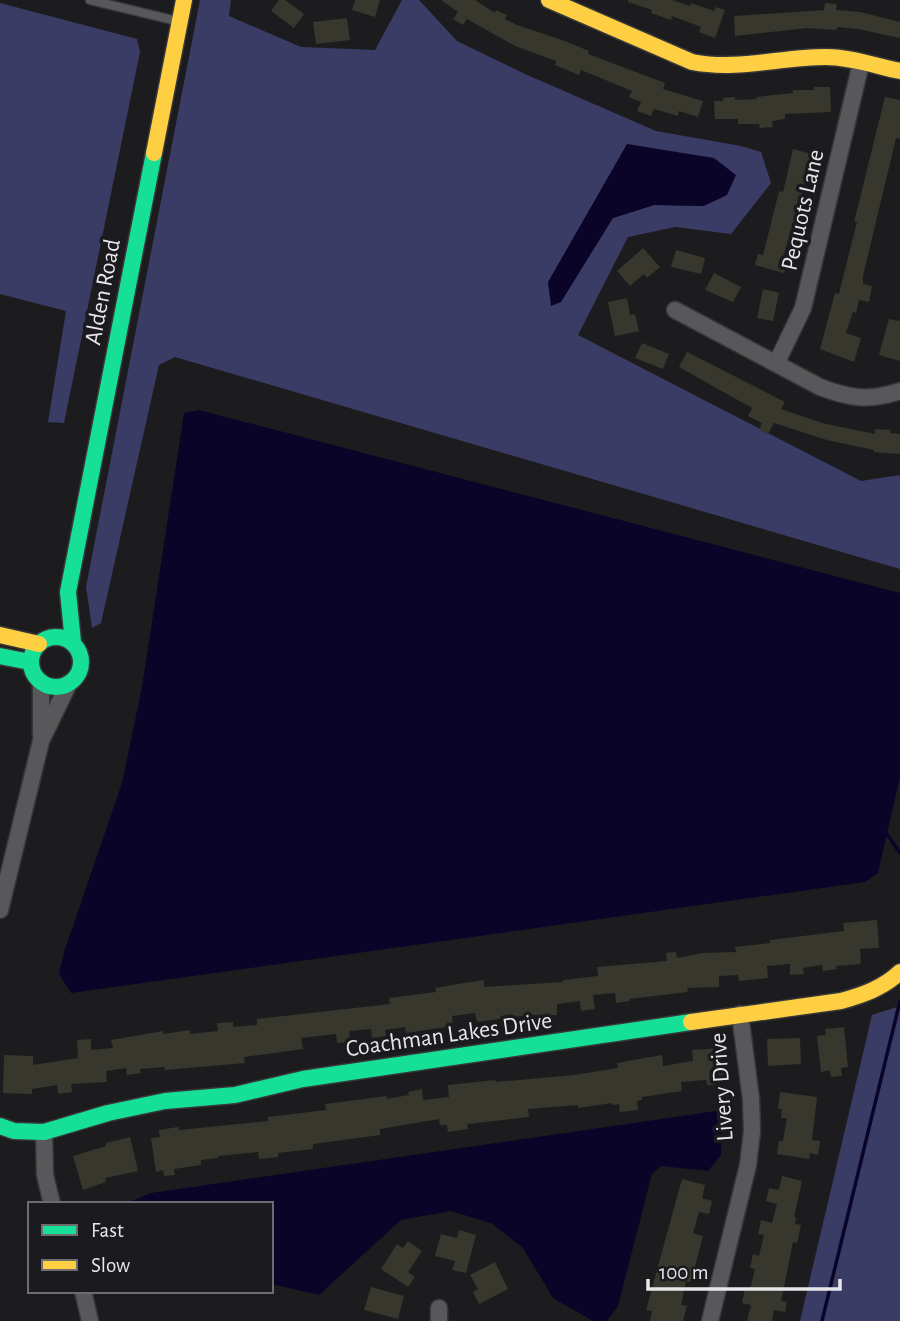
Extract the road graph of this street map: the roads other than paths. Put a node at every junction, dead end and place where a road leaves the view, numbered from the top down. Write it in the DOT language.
graph roads {
  1 [pos="90,0"];
  2 [pos="184,0"];
  3 [pos="559,2"];
  4 [pos="180,22"];
  5 [pos="861,63"];
  6 [pos="900,71"];
  7 [pos="675,310"];
  8 [pos="777,362"];
  9 [pos="900,391"];
  10 [pos="68,592"];
  11 [pos="0,635"];
  12 [pos="41,642"];
  13 [pos="73,642"];
  14 [pos="0,656"];
  15 [pos="30,662"];
  16 [pos="41,682"];
  17 [pos="69,683"];
  18 [pos="41,741"];
  19 [pos="0,910"];
  20 [pos="900,972"];
  21 [pos="740,1014"];
  22 [pos="0,1126"];
  23 [pos="44,1132"];
  24 [pos="52,1202"];
  25 [pos="83,1293"];
  26 [pos="90,1321"];
  27 [pos="710,1321"];
  1 -- 4 [label="lane"];
  2 -- 4 [label="street, Alden Road"];
  3 -- 5 [label="street"];
  4 -- 10 [label="street, Alden Road"];
  5 -- 6 [label="street"];
  5 -- 8 [label="street, Pequots Lane"];
  7 -- 8 [label="street"];
  8 -- 9 [label="street"];
  10 -- 12 [label="street, Alden Road"];
  10 -- 13 [label="street, Alden Road"];
  11 -- 12 [label="street"];
  12 -- 13 [label="street"];
  12 -- 15 [label="street"];
  13 -- 17 [label="street"];
  14 -- 15 [label="street"];
  15 -- 16 [label="street"];
  16 -- 17 [label="street"];
  16 -- 18 [label="street"];
  17 -- 18 [label="street"];
  18 -- 19 [label="street"];
  20 -- 21 [label="street, Coachman Lakes Drive"];
  21 -- 23 [label="street, Coachman Lakes Drive"];
  21 -- 27 [label="street, Livery Drive"];
  22 -- 23 [label="street, Coachman Lakes Drive"];
  23 -- 24 [label="street"];
  25 -- 26 [label="street"];
}
